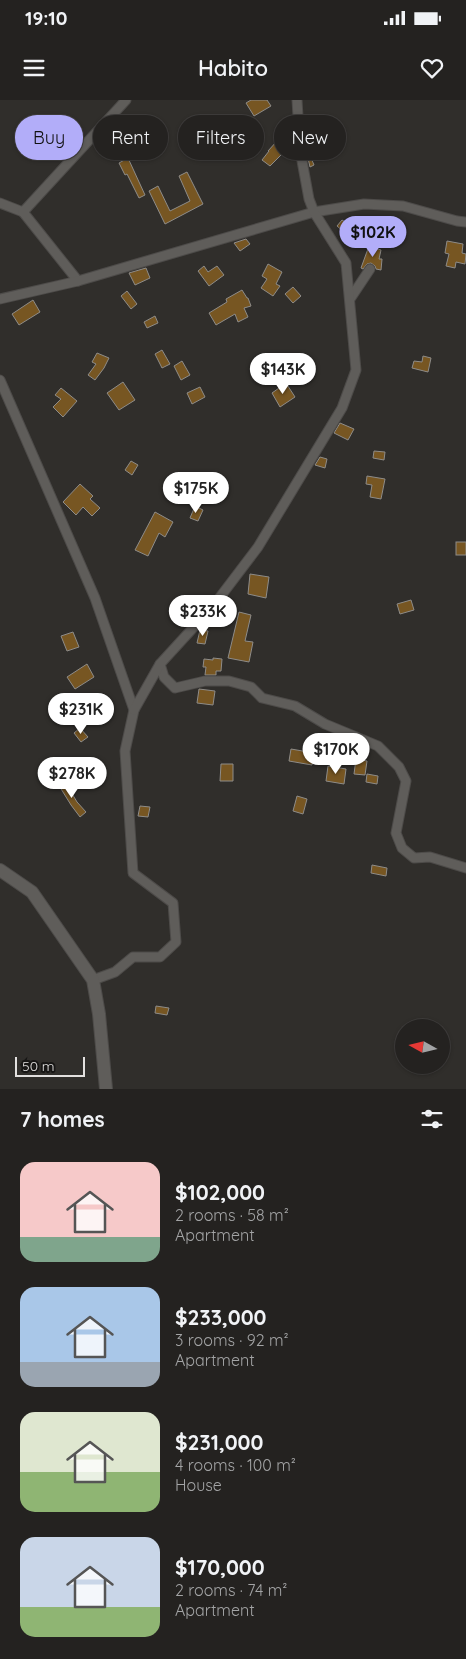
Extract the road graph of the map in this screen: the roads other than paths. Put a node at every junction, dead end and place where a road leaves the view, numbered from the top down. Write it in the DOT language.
graph roads {
  1 [pos="126,100"];
  2 [pos="297,100"];
  3 [pos="0,203"];
  4 [pos="23,212"];
  5 [pos="314,212"];
  6 [pos="466,222"];
  7 [pos="370,269"];
  8 [pos="78,281"];
  9 [pos="0,299"];
  10 [pos="350,299"];
  11 [pos="0,380"];
  12 [pos="160,664"];
  13 [pos="134,710"];
  14 [pos="466,868"];
  15 [pos="0,870"];
  16 [pos="93,980"];
  17 [pos="106,1089"];
  1 -- 4 [label="street"];
  2 -- 5 [label="street"];
  3 -- 4 [label="street"];
  4 -- 8 [label="street"];
  5 -- 6 [label="street"];
  5 -- 8 [label="street"];
  5 -- 10 [label="street"];
  7 -- 10 [label="street"];
  8 -- 9 [label="street"];
  10 -- 12 [label="street"];
  11 -- 13 [label="street"];
  12 -- 13 [label="street"];
  12 -- 14 [label="street"];
  13 -- 16 [label="street"];
  15 -- 16 [label="street"];
  16 -- 17 [label="street"];
}
